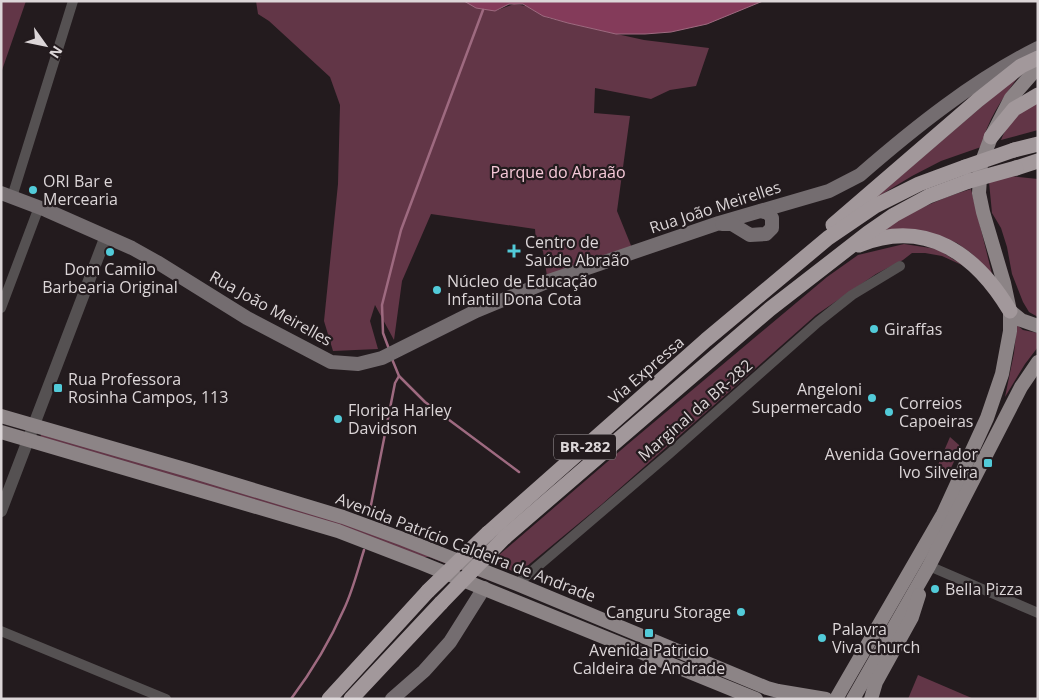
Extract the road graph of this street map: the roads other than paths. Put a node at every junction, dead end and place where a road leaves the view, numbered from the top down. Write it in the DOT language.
graph roads {
  1 [pos="73,1"];
  2 [pos="1038,48"];
  3 [pos="1038,58"];
  4 [pos="1038,67"];
  5 [pos="1038,95"];
  6 [pos="991,137"];
  7 [pos="1038,144"];
  8 [pos="1038,161"];
  9 [pos="1016,168"];
  10 [pos="1038,172"];
  11 [pos="967,174"];
  12 [pos="6,195"];
  13 [pos="39,207"];
  14 [pos="761,211"];
  15 [pos="719,223"];
  16 [pos="106,236"];
  17 [pos="848,249"];
  18 [pos="900,266"];
  19 [pos="778,281"];
  20 [pos="1,308"];
  21 [pos="1010,311"];
  22 [pos="1038,326"];
  23 [pos="1038,362"];
  24 [pos="1,416"];
  25 [pos="34,425"];
  26 [pos="1,432"];
  27 [pos="28,440"];
  28 [pos="136,454"];
  29 [pos="102,462"];
  30 [pos="1,511"];
  31 [pos="916,561"];
  32 [pos="927,570"];
  33 [pos="517,584"];
  34 [pos="484,588"];
  35 [pos="504,596"];
  36 [pos="1038,614"];
  37 [pos="1,631"];
  38 [pos="412,683"];
  39 [pos="166,699"];
  40 [pos="329,699"];
  41 [pos="351,699"];
  42 [pos="392,699"];
  43 [pos="406,699"];
  44 [pos="756,699"];
  45 [pos="827,699"];
  46 [pos="853,699"];
  47 [pos="872,699"];
  1 -- 12 [label="street"];
  2 -- 14 [label="main road, Rua João Meirelles"];
  3 -- 19 [label="highway"];
  4 -- 6 [label="main road"];
  5 -- 6 [label="highway"];
  6 -- 21 [label="main road"];
  7 -- 11 [label="highway, Via Expressa / BR-282, bridge"];
  8 -- 9 [label="highway, Via Expressa / BR-282"];
  9 -- 10 [label="highway"];
  9 -- 11 [label="highway, Via Expressa / BR-282, bridge"];
  11 -- 17 [label="highway, Via Expressa / BR-282"];
  11 -- 19 [label="highway, Via Expressa / BR-282"];
  12 -- 13 [label="main road, Rua João Meirelles"];
  13 -- 16 [label="main road, Rua João Meirelles"];
  13 -- 20 [label="street"];
  14 -- 15 [label="main road, Rua João Meirelles"];
  14 -- 15 [label="main road"];
  15 -- 16 [label="main road, Rua João Meirelles"];
  16 -- 25 [label="street"];
  17 -- 21 [label="highway"];
  17 -- 41 [label="highway, Via Expressa / BR-282, bridge"];
  18 -- 33 [label="street, Marginal da BR-282"];
  19 -- 40 [label="highway, Via Expressa / BR-282, bridge"];
  21 -- 22 [label="main road"];
  21 -- 31 [label="main road"];
  23 -- 32 [label="main road"];
  24 -- 25 [label="main road, Avenida Patrício Caldeira de Andrade"];
  25 -- 27 [label="street"];
  25 -- 28 [label="main road, Avenida Patrício Caldeira de Andrade"];
  26 -- 27 [label="main road, Avenida Patrício Caldeira de Andrade"];
  27 -- 29 [label="main road, Avenida Patrício Caldeira de Andrade"];
  27 -- 30 [label="street"];
  28 -- 29 [label="main road"];
  28 -- 33 [label="main road, Avenida Patrício Caldeira de Andrade"];
  29 -- 34 [label="main road, Avenida Patrício Caldeira de Andrade"];
  31 -- 45 [label="main road"];
  31 -- 45 [label="main road"];
  32 -- 36 [label="street"];
  32 -- 46 [label="main road"];
  32 -- 47 [label="main road"];
  33 -- 35 [label="main road"];
  33 -- 45 [label="main road, Avenida Patrício Caldeira de Andrade"];
  34 -- 35 [label="main road, Avenida Patrício Caldeira de Andrade"];
  34 -- 38 [label="main road"];
  35 -- 44 [label="main road, Avenida Patrício Caldeira de Andrade"];
  37 -- 39 [label="street"];
  38 -- 42 [label="main road"];
  38 -- 43 [label="street"];
}
